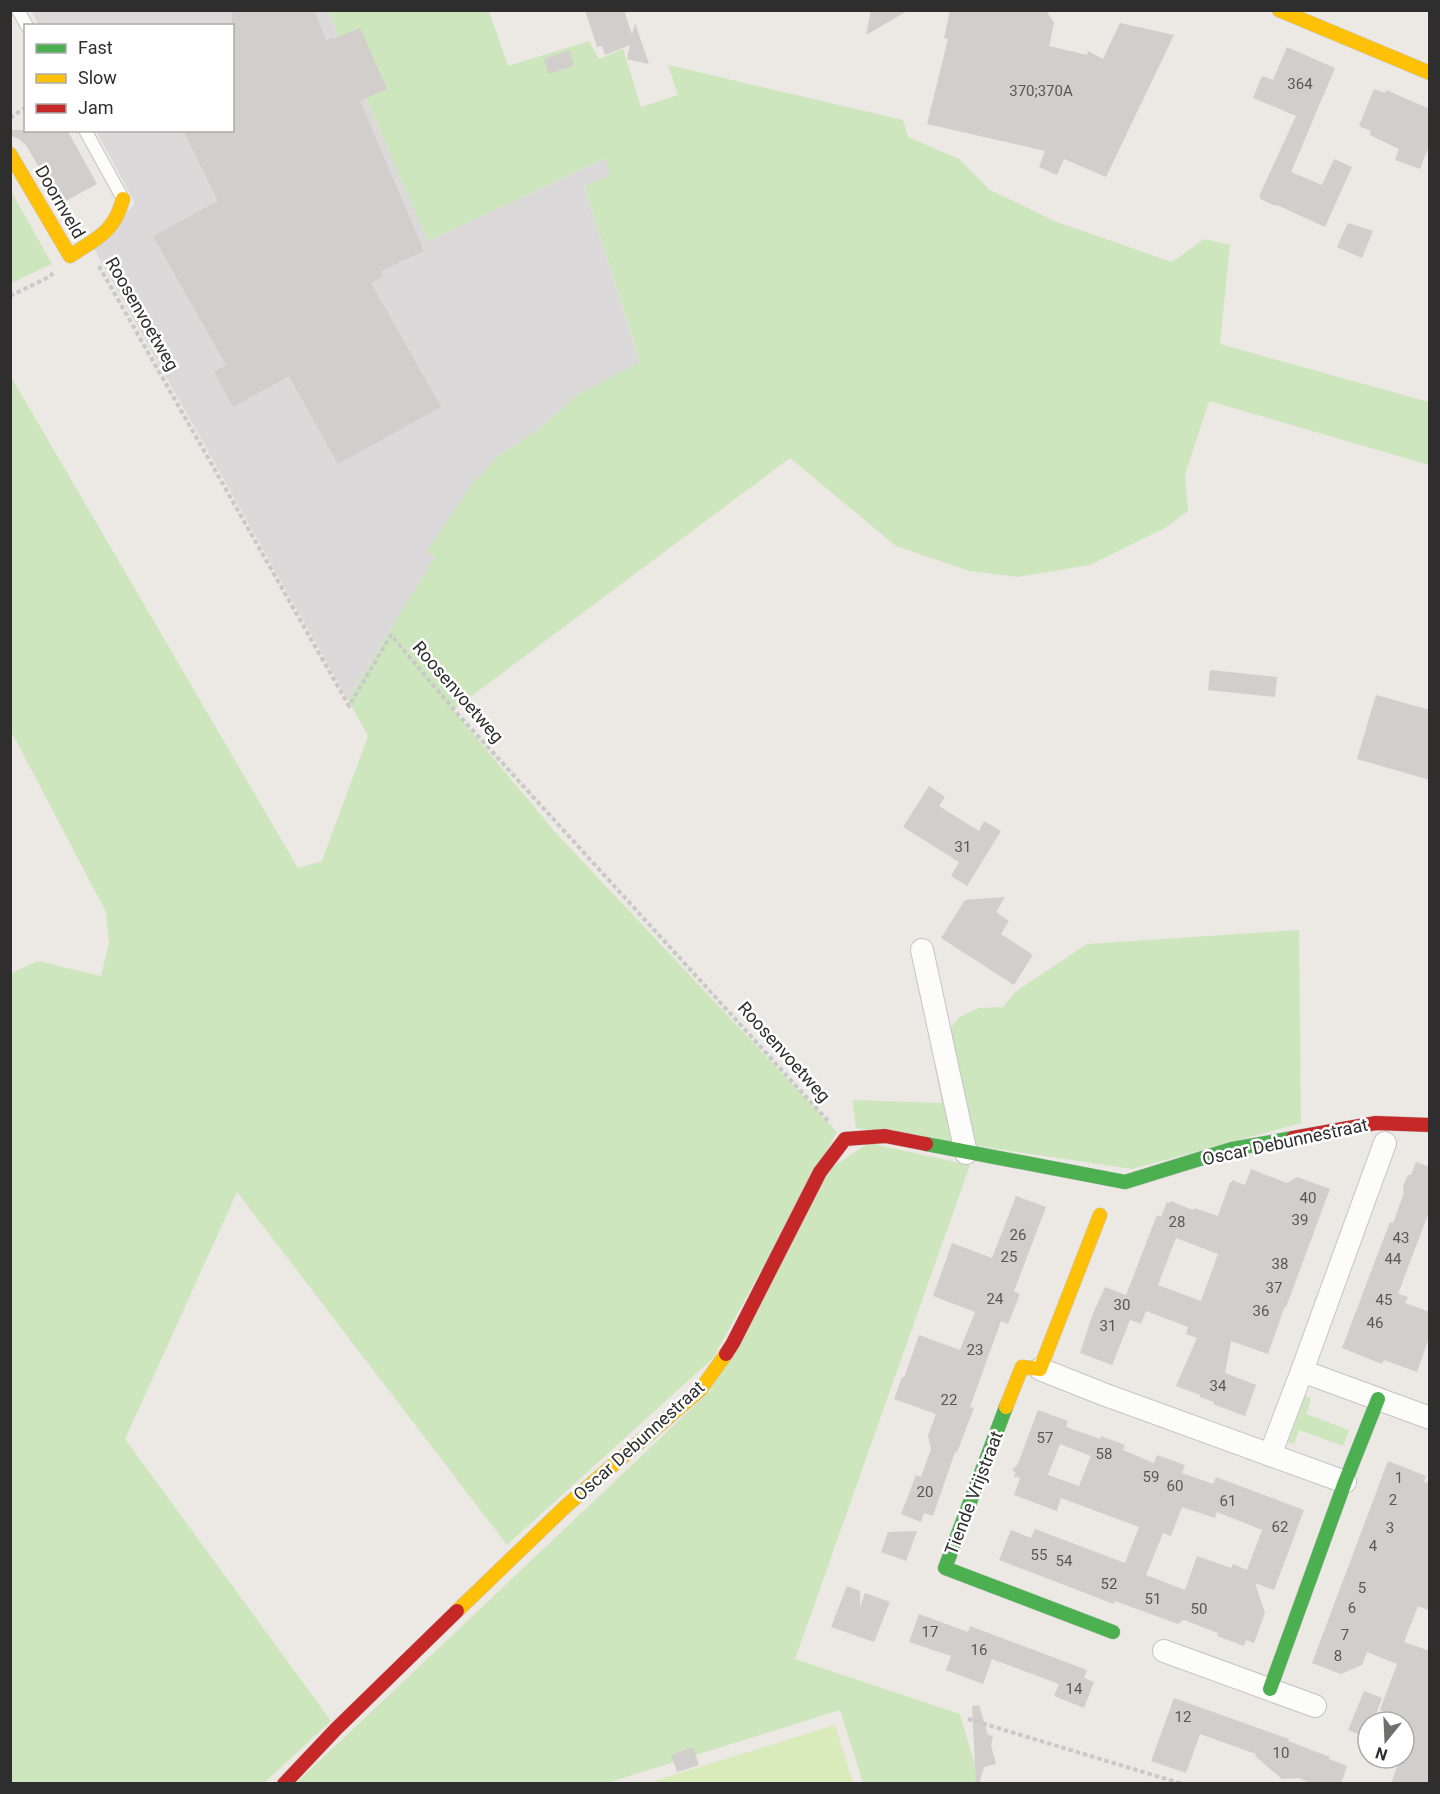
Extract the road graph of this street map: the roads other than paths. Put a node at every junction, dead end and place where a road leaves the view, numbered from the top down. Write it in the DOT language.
graph roads {
  1 [pos="18,10"];
  2 [pos="1279,10"];
  3 [pos="26,24"];
  4 [pos="1430,73"];
  5 [pos="86,132"];
  6 [pos="10,154"];
  7 [pos="123,199"];
  8 [pos="922,950"];
  9 [pos="1430,1125"];
  10 [pos="1385,1143"];
  11 [pos="966,1153"];
  12 [pos="1100,1215"];
  13 [pos="1040,1369"];
  14 [pos="1302,1371"];
  15 [pos="1378,1399"];
  16 [pos="1430,1418"];
  17 [pos="1270,1455"];
  18 [pos="1345,1482"];
  19 [pos="1113,1632"];
  20 [pos="1164,1651"];
  21 [pos="1270,1689"];
  22 [pos="1315,1706"];
  23 [pos="284,1784"];
  1 -- 3 [label="lane"];
  2 -- 4 [label="street"];
  5 -- 7 [label="lane, Doornveld"];
  6 -- 7 [label="street, Doornveld"];
  8 -- 11 [label="street"];
  9 -- 11 [label="street, Oscar Debunnestraat"];
  10 -- 14 [label="street"];
  11 -- 23 [label="street, Oscar Debunnestraat"];
  12 -- 13 [label="street"];
  13 -- 17 [label="street"];
  13 -- 19 [label="street, Tiende Vrijstraat"];
  14 -- 15 [label="street"];
  14 -- 17 [label="street"];
  15 -- 16 [label="street"];
  15 -- 18 [label="street"];
  17 -- 18 [label="street"];
  18 -- 21 [label="street"];
  20 -- 21 [label="street"];
  21 -- 22 [label="street"];
}
